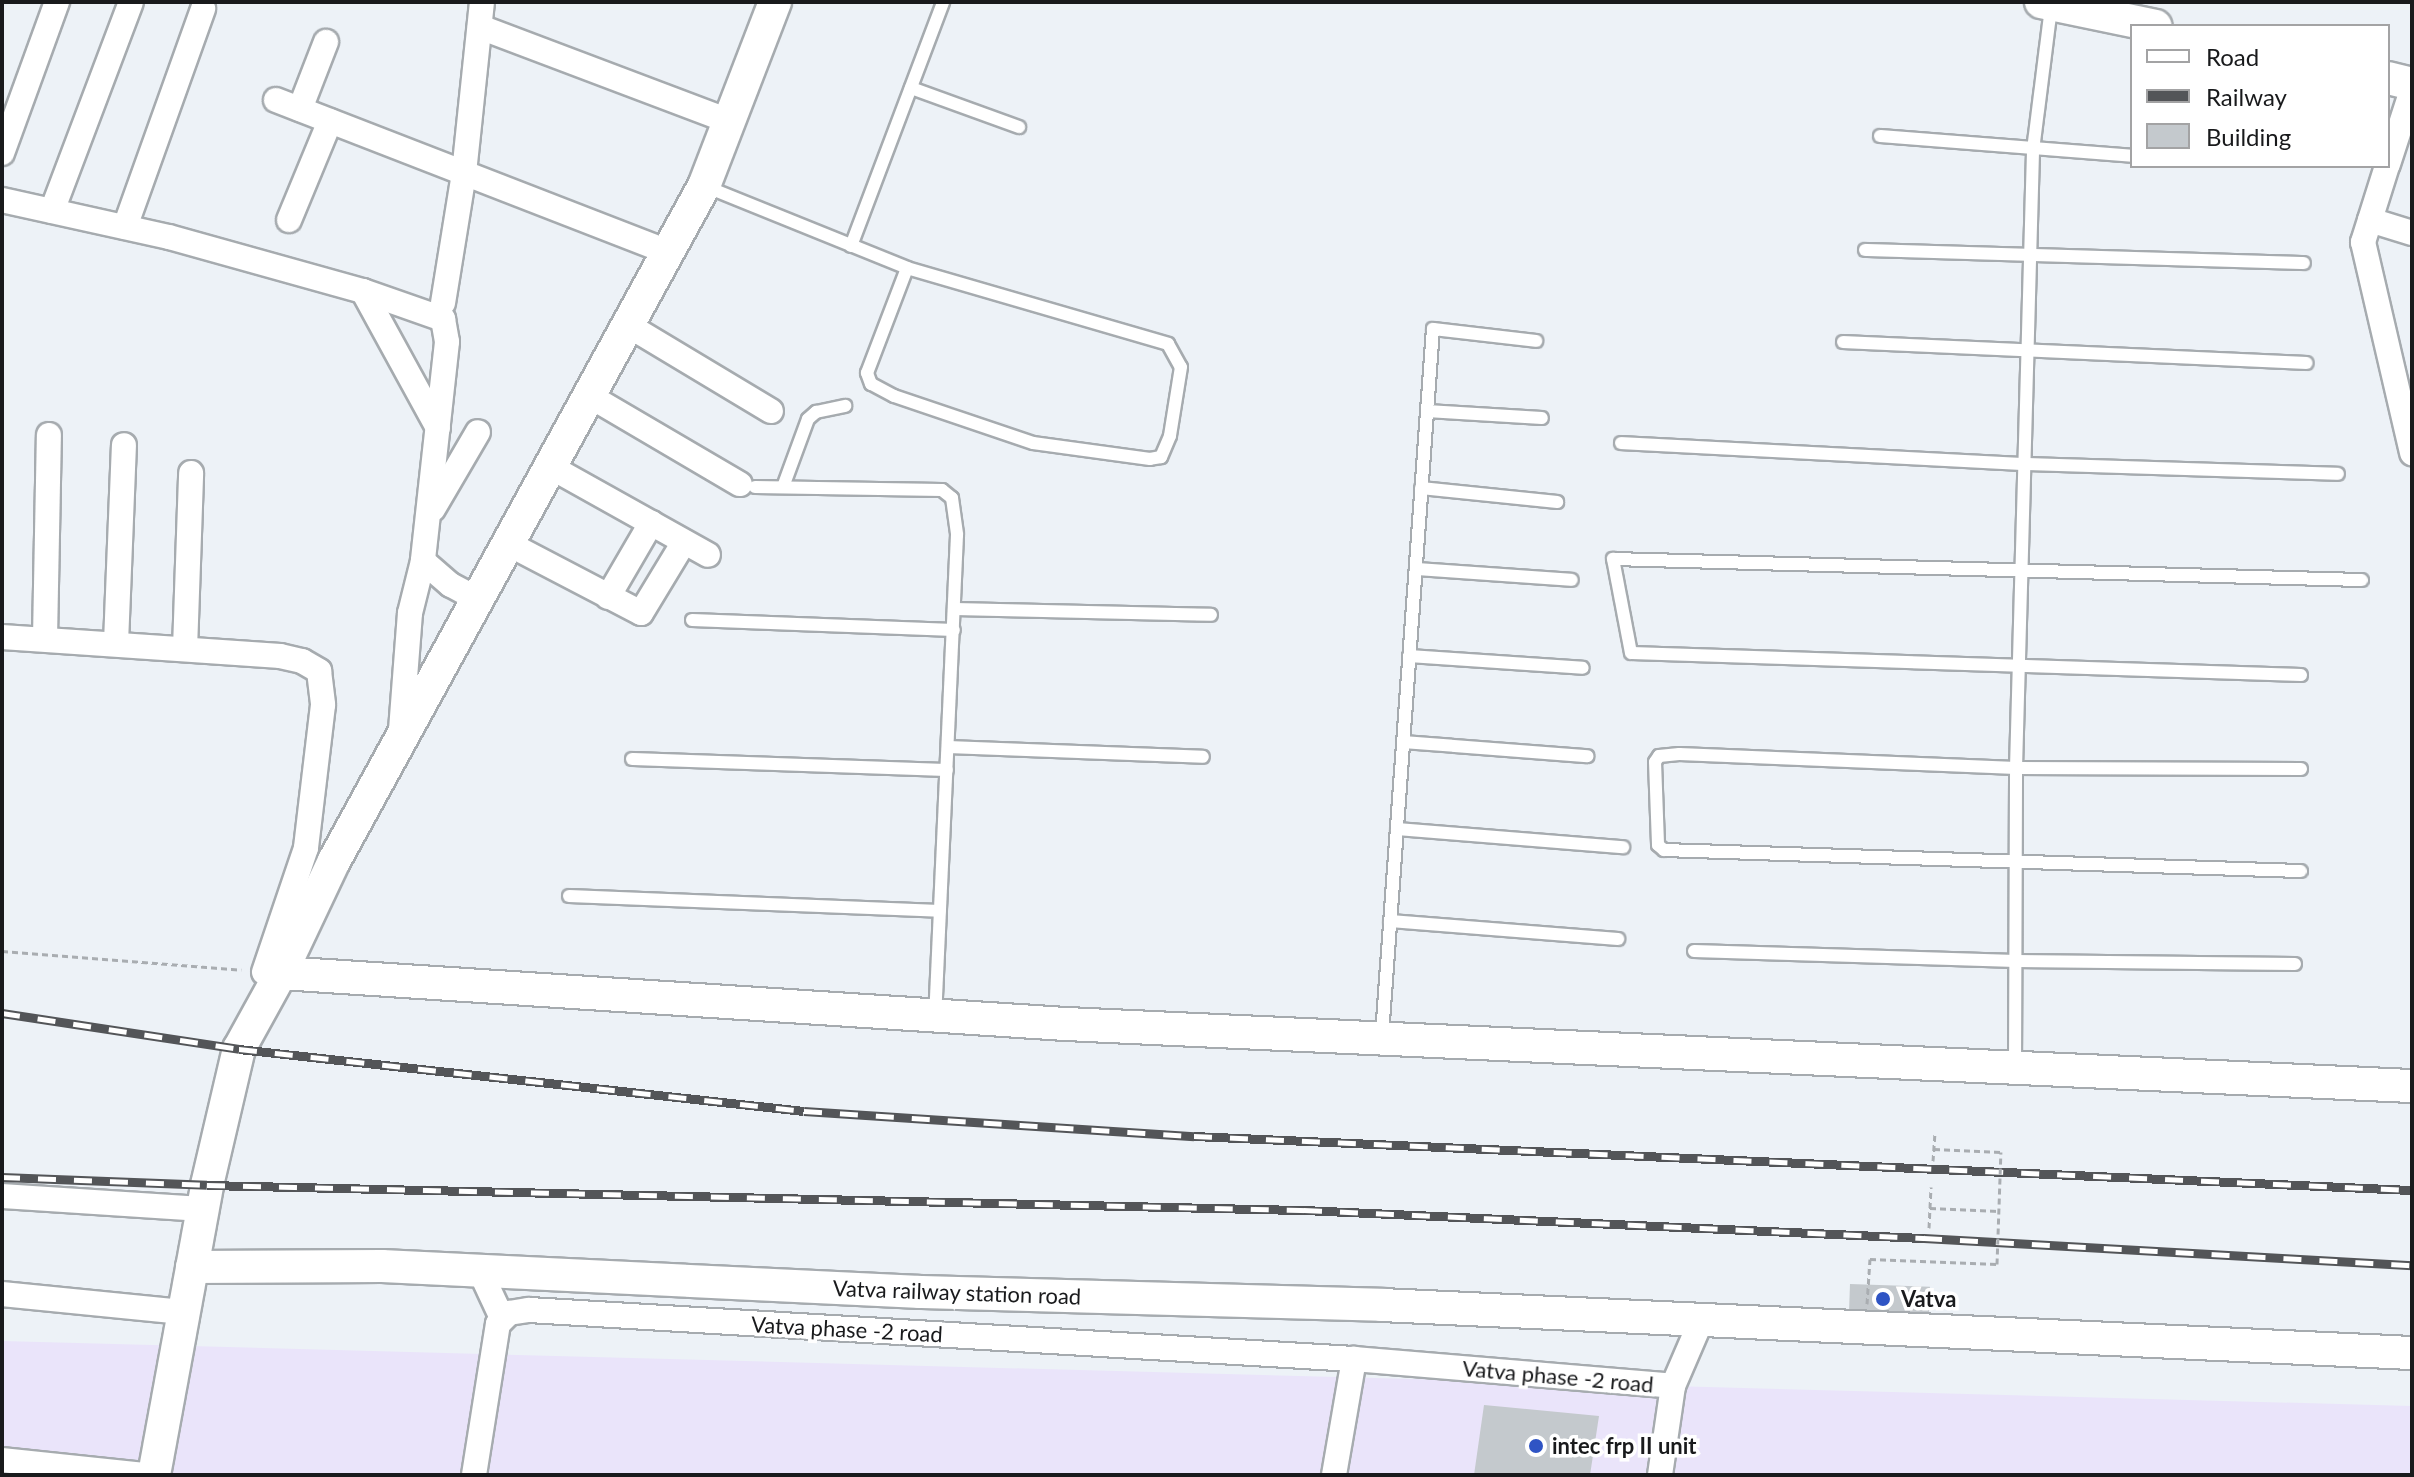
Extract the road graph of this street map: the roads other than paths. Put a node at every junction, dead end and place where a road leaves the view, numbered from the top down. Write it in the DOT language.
graph roads {
  1 [pos="57,2"];
  2 [pos="131,2"];
  3 [pos="482,2"];
  4 [pos="775,2"];
  5 [pos="943,2"];
  6 [pos="2046,3"];
  7 [pos="203,9"];
  8 [pos="2146,17"];
  9 [pos="480,27"];
  10 [pos="326,42"];
  11 [pos="2390,78"];
  12 [pos="2412,84"];
  13 [pos="911,88"];
  14 [pos="2412,90"];
  15 [pos="276,100"];
  16 [pos="300,109"];
  17 [pos="330,121"];
  18 [pos="729,121"];
  19 [pos="1019,127"];
  20 [pos="1880,136"];
  21 [pos="2033,150"];
  22 [pos="2,153"];
  23 [pos="2130,156"];
  24 [pos="2390,159"];
  25 [pos="2387,168"];
  26 [pos="464,173"];
  27 [pos="704,186"];
  28 [pos="2,200"];
  29 [pos="52,211"];
  30 [pos="289,220"];
  31 [pos="2370,220"];
  32 [pos="125,227"];
  33 [pos="2412,233"];
  34 [pos="851,246"];
  35 [pos="1865,250"];
  36 [pos="666,251"];
  37 [pos="2030,255"];
  38 [pos="2304,263"];
  39 [pos="907,268"];
  40 [pos="363,291"];
  41 [pos="443,303"];
  42 [pos="626,324"];
  43 [pos="1536,341"];
  44 [pos="1843,342"];
  45 [pos="2027,353"];
  46 [pos="2307,363"];
  47 [pos="588,395"];
  48 [pos="845,406"];
  49 [pos="771,411"];
  50 [pos="1427,411"];
  51 [pos="1542,418"];
  52 [pos="438,428"];
  53 [pos="478,432"];
  54 [pos="49,435"];
  55 [pos="1621,443"];
  56 [pos="124,445"];
  57 [pos="2412,453"];
  58 [pos="2025,464"];
  59 [pos="549,466"];
  60 [pos="191,473"];
  61 [pos="2338,474"];
  62 [pos="748,485"];
  63 [pos="783,487"];
  64 [pos="1421,488"];
  65 [pos="1557,502"];
  66 [pos="427,518"];
  67 [pos="651,523"];
  68 [pos="684,542"];
  69 [pos="507,543"];
  70 [pos="708,555"];
  71 [pos="423,561"];
  72 [pos="1416,569"];
  73 [pos="2024,570"];
  74 [pos="1572,580"];
  75 [pos="2362,580"];
  76 [pos="608,597"];
  77 [pos="477,599"];
  78 [pos="955,609"];
  79 [pos="1211,615"];
  80 [pos="692,620"];
  81 [pos="954,630"];
  82 [pos="2,637"];
  83 [pos="45,638"];
  84 [pos="116,643"];
  85 [pos="185,649"];
  86 [pos="1409,656"];
  87 [pos="2021,667"];
  88 [pos="1583,668"];
  89 [pos="2301,675"];
  90 [pos="400,738"];
  91 [pos="1403,742"];
  92 [pos="948,747"];
  93 [pos="1587,756"];
  94 [pos="1203,757"];
  95 [pos="632,759"];
  96 [pos="2016,768"];
  97 [pos="2301,769"];
  98 [pos="947,770"];
  99 [pos="1397,829"];
  100 [pos="1623,847"];
  101 [pos="2016,861"];
  102 [pos="2301,871"];
  103 [pos="569,896"];
  104 [pos="940,911"];
  105 [pos="1390,921"];
  106 [pos="1618,939"];
  107 [pos="1694,951"];
  108 [pos="2016,961"];
  109 [pos="2295,964"];
  110 [pos="272,973"];
  111 [pos="934,1016"];
  112 [pos="1382,1039"];
  113 [pos="2015,1068"];
  114 [pos="2412,1086"];
  115 [pos="2,1196"];
  116 [pos="202,1209"];
  117 [pos="192,1267"];
  118 [pos="480,1271"];
  119 [pos="2,1294"];
  120 [pos="183,1312"];
  121 [pos="502,1318"];
  122 [pos="1711,1322"];
  123 [pos="2412,1353"];
  124 [pos="1354,1359"];
  125 [pos="1673,1386"];
  126 [pos="2,1460"];
  127 [pos="144,1475"];
  128 [pos="154,1475"];
  129 [pos="474,1475"];
  130 [pos="1334,1475"];
  131 [pos="1660,1475"];
  1 -- 22 [label="street"];
  2 -- 29 [label="street"];
  3 -- 9 [label="street"];
  4 -- 18 [label="street"];
  5 -- 13 [label="lane"];
  6 -- 8 [label="street"];
  6 -- 21 [label="lane"];
  7 -- 32 [label="street"];
  9 -- 18 [label="street"];
  9 -- 26 [label="street"];
  10 -- 16 [label="street"];
  11 -- 12 [label="street"];
  13 -- 19 [label="lane"];
  13 -- 34 [label="lane"];
  14 -- 24 [label="street"];
  15 -- 16 [label="street"];
  16 -- 17 [label="street"];
  17 -- 26 [label="street"];
  17 -- 30 [label="street"];
  18 -- 27 [label="street"];
  20 -- 21 [label="lane"];
  21 -- 23 [label="lane"];
  21 -- 37 [label="lane"];
  25 -- 31 [label="street"];
  26 -- 36 [label="street"];
  26 -- 41 [label="street"];
  27 -- 34 [label="lane"];
  27 -- 36 [label="street"];
  28 -- 29 [label="street"];
  29 -- 32 [label="street"];
  31 -- 33 [label="street"];
  31 -- 57 [label="street"];
  32 -- 40 [label="street"];
  34 -- 39 [label="lane"];
  35 -- 37 [label="lane"];
  36 -- 42 [label="street"];
  37 -- 38 [label="lane"];
  37 -- 45 [label="lane"];
  39 -- 39 [label="lane"];
  40 -- 52 [label="street"];
  40 -- 52 [label="street"];
  42 -- 47 [label="street"];
  42 -- 49 [label="street"];
  43 -- 50 [label="lane"];
  44 -- 45 [label="lane"];
  45 -- 46 [label="lane"];
  45 -- 58 [label="lane"];
  47 -- 59 [label="street"];
  47 -- 62 [label="street"];
  48 -- 63 [label="lane"];
  50 -- 51 [label="lane"];
  50 -- 64 [label="lane"];
  52 -- 66 [label="street"];
  53 -- 66 [label="street"];
  54 -- 83 [label="street"];
  55 -- 58 [label="lane"];
  56 -- 84 [label="street"];
  58 -- 61 [label="lane"];
  58 -- 73 [label="lane"];
  59 -- 67 [label="street"];
  59 -- 69 [label="street"];
  60 -- 85 [label="street"];
  62 -- 63 [label="lane"];
  63 -- 78 [label="lane"];
  64 -- 65 [label="lane"];
  64 -- 72 [label="lane"];
  66 -- 71 [label="street"];
  67 -- 68 [label="street"];
  67 -- 76 [label="street"];
  68 -- 70 [label="street"];
  68 -- 76 [label="street"];
  69 -- 76 [label="street"];
  69 -- 77 [label="street"];
  71 -- 77 [label="street"];
  71 -- 90 [label="street"];
  72 -- 74 [label="lane"];
  72 -- 86 [label="lane"];
  73 -- 75 [label="lane"];
  73 -- 87 [label="lane"];
  73 -- 87 [label="lane"];
  77 -- 90 [label="street"];
  78 -- 79 [label="lane"];
  78 -- 81 [label="lane"];
  80 -- 81 [label="lane"];
  81 -- 92 [label="lane"];
  82 -- 83 [label="street"];
  83 -- 84 [label="street"];
  84 -- 85 [label="street"];
  85 -- 110 [label="street"];
  86 -- 88 [label="lane"];
  86 -- 91 [label="lane"];
  87 -- 89 [label="lane"];
  87 -- 96 [label="lane"];
  90 -- 110 [label="street"];
  91 -- 93 [label="lane"];
  91 -- 99 [label="lane"];
  92 -- 94 [label="lane"];
  92 -- 98 [label="lane"];
  95 -- 98 [label="lane"];
  96 -- 97 [label="lane"];
  96 -- 101 [label="lane"];
  96 -- 101 [label="lane"];
  98 -- 104 [label="lane"];
  99 -- 100 [label="lane"];
  99 -- 105 [label="lane"];
  101 -- 102 [label="lane"];
  101 -- 108 [label="lane"];
  103 -- 104 [label="lane"];
  104 -- 111 [label="lane"];
  105 -- 106 [label="lane"];
  105 -- 112 [label="lane"];
  107 -- 108 [label="lane"];
  108 -- 109 [label="lane"];
  108 -- 113 [label="lane"];
  110 -- 111 [label="street"];
  110 -- 116 [label="street"];
  111 -- 112 [label="street"];
  112 -- 113 [label="street"];
  113 -- 114 [label="street"];
  115 -- 116 [label="street"];
  116 -- 117 [label="street"];
  117 -- 118 [label="street, Vatva railway station road"];
  117 -- 120 [label="street"];
  118 -- 121 [label="street"];
  118 -- 122 [label="street, Vatva railway station road"];
  119 -- 120 [label="street"];
  120 -- 128 [label="street"];
  121 -- 124 [label="street, Vatva phase -2 road"];
  121 -- 129 [label="street"];
  122 -- 123 [label="street, Vatva railway station road"];
  122 -- 125 [label="street"];
  124 -- 125 [label="street, Vatva phase -2 road"];
  124 -- 130 [label="street"];
  125 -- 131 [label="street, Vatva phase -2 road"];
  126 -- 127 [label="street"];
}
